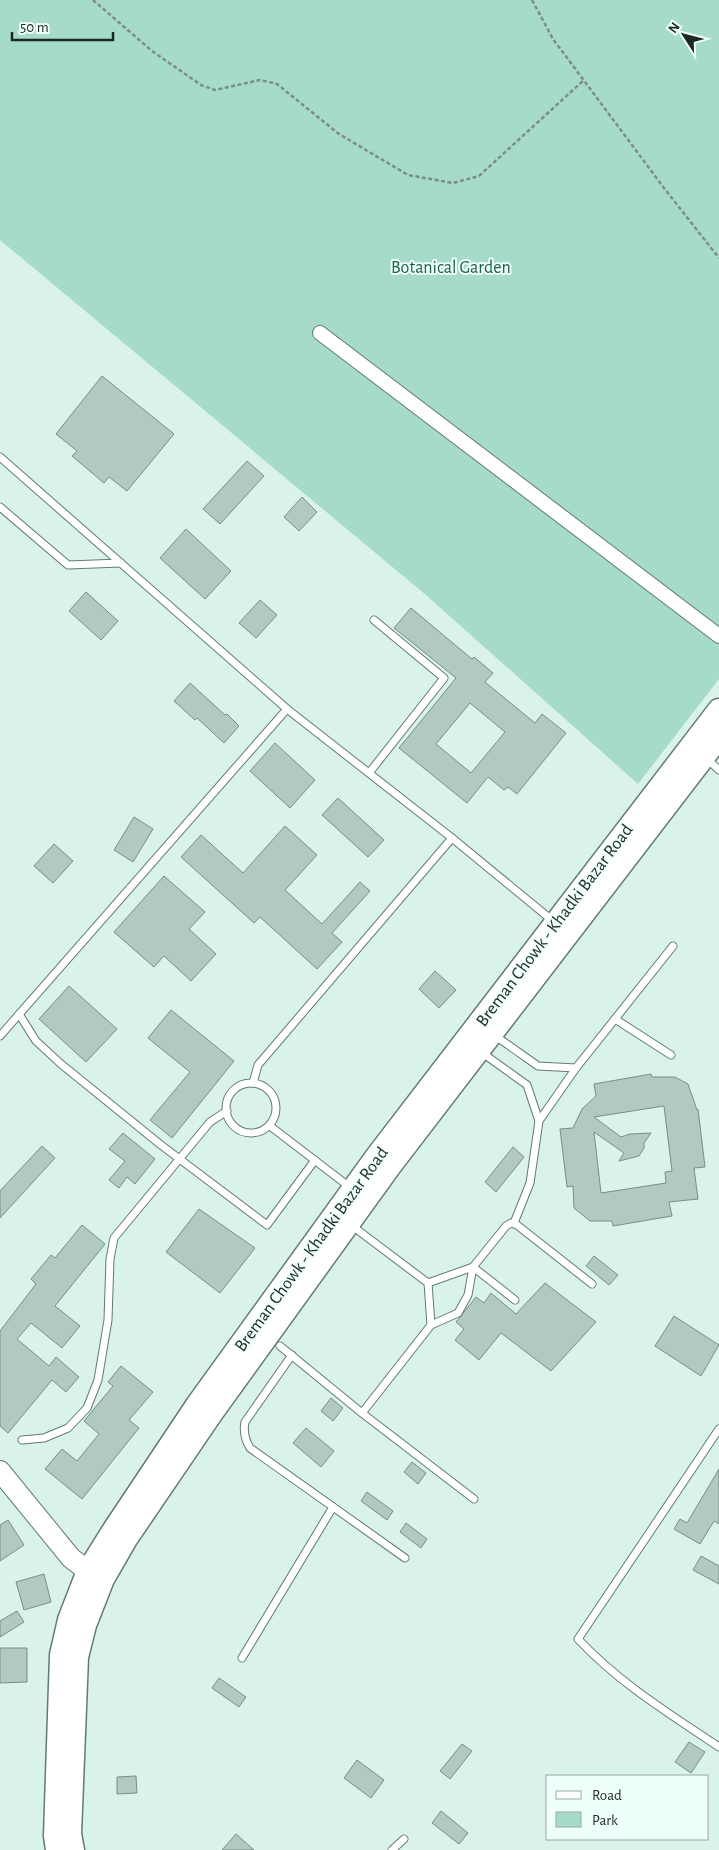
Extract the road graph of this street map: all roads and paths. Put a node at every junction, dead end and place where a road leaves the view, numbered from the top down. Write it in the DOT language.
graph roads {
  1 [pos="93,0"];
  2 [pos="532,0"];
  3 [pos="584,80"];
  4 [pos="719,258"];
  5 [pos="320,333"];
  6 [pos="0,457"];
  7 [pos="0,507"];
  8 [pos="121,563"];
  9 [pos="374,620"];
  10 [pos="719,636"];
  11 [pos="287,709"];
  12 [pos="719,710"];
  13 [pos="719,737"];
  14 [pos="712,763"];
  15 [pos="369,773"];
  16 [pos="452,838"];
  17 [pos="556,923"];
  18 [pos="673,946"];
  19 [pos="19,1014"];
  20 [pos="615,1019"];
  21 [pos="0,1036"];
  22 [pos="485,1042"];
  23 [pos="671,1056"];
  24 [pos="576,1068"];
  25 [pos="253,1083"];
  26 [pos="227,1111"];
  27 [pos="539,1121"];
  28 [pos="270,1126"];
  29 [pos="180,1158"];
  30 [pos="315,1160"];
  31 [pos="360,1194"];
  32 [pos="348,1223"];
  33 [pos="514,1223"];
  34 [pos="473,1266"];
  35 [pos="428,1283"];
  36 [pos="592,1284"];
  37 [pos="515,1300"];
  38 [pos="431,1325"];
  39 [pos="280,1346"];
  40 [pos="292,1355"];
  41 [pos="362,1413"];
  42 [pos="719,1429"];
  43 [pos="22,1440"];
  44 [pos="2,1476"];
  45 [pos="474,1499"];
  46 [pos="333,1507"];
  47 [pos="405,1558"];
  48 [pos="96,1575"];
  49 [pos="242,1658"];
  50 [pos="719,1747"];
  51 [pos="404,1839"];
  52 [pos="64,1842"];
  53 [pos="392,1850"];
  1 -- 3 [label="path"];
  2 -- 3 [label="path"];
  3 -- 4 [label="path"];
  5 -- 10 [label="street"];
  6 -- 8 [label="lane"];
  7 -- 8 [label="lane"];
  8 -- 11 [label="lane"];
  9 -- 15 [label="lane"];
  11 -- 15 [label="lane"];
  11 -- 19 [label="lane"];
  12 -- 17 [label="main road, Breman Chowk - Khadki Bazar Road"];
  13 -- 14 [label="main road, Breman Chowk - Khadki Bazar Road"];
  14 -- 22 [label="main road, Breman Chowk - Khadki Bazar Road"];
  15 -- 16 [label="lane"];
  16 -- 17 [label="lane"];
  16 -- 25 [label="lane"];
  17 -- 31 [label="main road, Breman Chowk - Khadki Bazar Road"];
  18 -- 20 [label="lane"];
  19 -- 21 [label="lane"];
  19 -- 29 [label="lane"];
  20 -- 23 [label="lane"];
  20 -- 24 [label="lane"];
  22 -- 24 [label="lane"];
  22 -- 27 [label="lane"];
  22 -- 31 [label="main road, Breman Chowk - Khadki Bazar Road"];
  24 -- 27 [label="lane"];
  25 -- 26 [label="lane"];
  25 -- 28 [label="lane"];
  26 -- 28 [label="lane"];
  26 -- 29 [label="lane"];
  27 -- 33 [label="lane"];
  28 -- 30 [label="lane"];
  29 -- 30 [label="lane"];
  29 -- 43 [label="lane"];
  30 -- 31 [label="lane"];
  31 -- 32 [label="main road, Breman Chowk - Khadki Bazar Road"];
  31 -- 48 [label="main road, Breman Chowk - Khadki Bazar Road"];
  32 -- 35 [label="lane"];
  32 -- 48 [label="main road, Breman Chowk - Khadki Bazar Road"];
  33 -- 34 [label="lane"];
  33 -- 36 [label="lane"];
  34 -- 35 [label="lane"];
  34 -- 37 [label="lane"];
  34 -- 38 [label="lane"];
  35 -- 38 [label="lane"];
  38 -- 41 [label="lane"];
  39 -- 40 [label="lane"];
  40 -- 41 [label="lane"];
  40 -- 46 [label="lane"];
  41 -- 45 [label="lane"];
  42 -- 50 [label="lane"];
  44 -- 48 [label="street"];
  46 -- 47 [label="lane"];
  46 -- 49 [label="lane"];
  48 -- 52 [label="main road, Breman Chowk - Khadki Bazar Road"];
  51 -- 53 [label="lane"];
}
